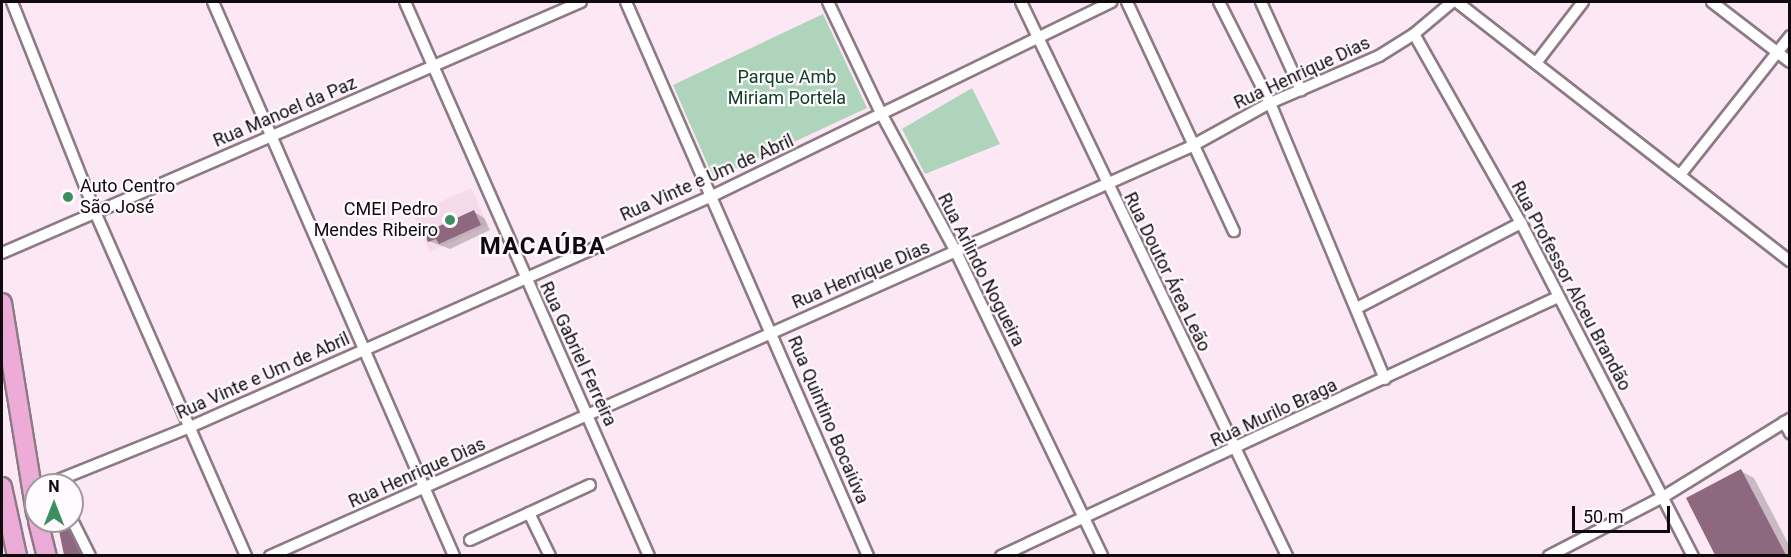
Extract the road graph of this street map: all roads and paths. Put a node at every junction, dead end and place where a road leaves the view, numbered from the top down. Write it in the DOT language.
graph roads {
  1 [pos="12,2"];
  2 [pos="213,2"];
  3 [pos="405,2"];
  4 [pos="581,2"];
  5 [pos="626,2"];
  6 [pos="828,2"];
  7 [pos="1021,2"];
  8 [pos="1111,2"];
  9 [pos="1126,2"];
  10 [pos="1219,2"];
  11 [pos="1261,2"];
  12 [pos="1452,2"];
  13 [pos="1457,2"];
  14 [pos="1583,2"];
  15 [pos="1712,2"];
  16 [pos="1414,34"];
  17 [pos="1038,35"];
  18 [pos="1790,36"];
  19 [pos="1777,53"];
  20 [pos="1790,62"];
  21 [pos="1536,63"];
  22 [pos="434,65"];
  23 [pos="1301,90"];
  24 [pos="1270,103"];
  25 [pos="882,115"];
  26 [pos="272,136"];
  27 [pos="1192,146"];
  28 [pos="1680,175"];
  29 [pos="1106,185"];
  30 [pos="712,196"];
  31 [pos="95,212"];
  32 [pos="1521,224"];
  33 [pos="1234,231"];
  34 [pos="956,252"];
  35 [pos="2,253"];
  36 [pos="1790,261"];
  37 [pos="524,277"];
  38 [pos="1558,297"];
  39 [pos="2,303"];
  40 [pos="1357,308"];
  41 [pos="772,331"];
  42 [pos="364,351"];
  43 [pos="1385,379"];
  44 [pos="589,416"];
  45 [pos="1787,420"];
  46 [pos="190,427"];
  47 [pos="1790,433"];
  48 [pos="1235,449"];
  49 [pos="41,473"];
  50 [pos="76,473"];
  51 [pos="590,485"];
  52 [pos="2,487"];
  53 [pos="425,487"];
  54 [pos="1663,497"];
  55 [pos="3,510"];
  56 [pos="529,513"];
  57 [pos="1085,518"];
  58 [pos="41,533"];
  59 [pos="79,533"];
  60 [pos="470,540"];
  61 [pos="17,555"];
  62 [pos="47,555"];
  63 [pos="90,555"];
  64 [pos="246,555"];
  65 [pos="270,555"];
  66 [pos="454,555"];
  67 [pos="550,555"];
  68 [pos="649,555"];
  69 [pos="868,555"];
  70 [pos="1002,555"];
  71 [pos="1102,555"];
  72 [pos="1287,555"];
  73 [pos="1549,555"];
  74 [pos="1693,555"];
  1 -- 31 [label="street"];
  2 -- 26 [label="street"];
  3 -- 22 [label="street, Rua Gabriel Ferreira"];
  4 -- 22 [label="street, Rua Manoel da Paz"];
  5 -- 30 [label="street, Rua Quintino Bocaiúva"];
  6 -- 25 [label="street, Rua Arlindo Nogueira"];
  7 -- 17 [label="street, Rua Doutor Área Leão"];
  8 -- 17 [label="street, Rua Vinte e Um de Abril"];
  9 -- 27 [label="street"];
  10 -- 24 [label="street"];
  11 -- 23 [label="street"];
  12 -- 16 [label="street, Rua Henrique Dias"];
  13 -- 21 [label="street"];
  14 -- 21 [label="street"];
  15 -- 19 [label="street"];
  16 -- 23 [label="street, Rua Henrique Dias"];
  16 -- 32 [label="street, Rua Professor Alceu Brandão"];
  17 -- 25 [label="street, Rua Vinte e Um de Abril"];
  17 -- 29 [label="street, Rua Doutor Área Leão"];
  18 -- 19 [label="street"];
  19 -- 20 [label="street"];
  19 -- 28 [label="street"];
  21 -- 28 [label="street"];
  22 -- 26 [label="street, Rua Manoel da Paz"];
  22 -- 37 [label="street, Rua Gabriel Ferreira"];
  23 -- 24 [label="street, Rua Henrique Dias"];
  24 -- 27 [label="street, Rua Henrique Dias"];
  24 -- 40 [label="street"];
  25 -- 30 [label="street, Rua Vinte e Um de Abril"];
  25 -- 34 [label="street, Rua Arlindo Nogueira"];
  26 -- 31 [label="street, Rua Manoel da Paz"];
  26 -- 42 [label="street"];
  27 -- 29 [label="street, Rua Henrique Dias"];
  27 -- 33 [label="street"];
  28 -- 36 [label="street"];
  29 -- 34 [label="street, Rua Henrique Dias"];
  29 -- 48 [label="street, Rua Doutor Área Leão"];
  30 -- 37 [label="street, Rua Vinte e Um de Abril"];
  30 -- 41 [label="street, Rua Quintino Bocaiúva"];
  31 -- 35 [label="street, Rua Manoel da Paz"];
  31 -- 46 [label="street"];
  32 -- 38 [label="street, Rua Professor Alceu Brandão"];
  32 -- 40 [label="street"];
  34 -- 41 [label="street, Rua Henrique Dias"];
  34 -- 57 [label="street, Rua Arlindo Nogueira"];
  37 -- 42 [label="street, Rua Vinte e Um de Abril"];
  37 -- 44 [label="street, Rua Gabriel Ferreira"];
  38 -- 43 [label="street, Rua Murilo Braga"];
  38 -- 54 [label="street, Rua Professor Alceu Brandão"];
  39 -- 49 [label="main road"];
  40 -- 43 [label="street"];
  41 -- 44 [label="street, Rua Henrique Dias"];
  41 -- 69 [label="street, Rua Quintino Bocaiúva"];
  42 -- 46 [label="street, Rua Vinte e Um de Abril"];
  42 -- 53 [label="street"];
  43 -- 48 [label="street, Rua Murilo Braga"];
  44 -- 53 [label="street, Rua Henrique Dias"];
  44 -- 68 [label="street, Rua Gabriel Ferreira"];
  45 -- 47 [label="street"];
  45 -- 54 [label="street"];
  46 -- 50 [label="street, Rua Vinte e Um de Abril"];
  46 -- 64 [label="street"];
  48 -- 57 [label="street, Rua Murilo Braga"];
  48 -- 72 [label="street, Rua Doutor Área Leão"];
  51 -- 56 [label="street"];
  52 -- 55 [label="main road"];
  53 -- 65 [label="street, Rua Henrique Dias"];
  53 -- 66 [label="street"];
  54 -- 73 [label="street"];
  54 -- 74 [label="street, Rua Professor Alceu Brandão"];
  55 -- 61 [label="main road"];
  56 -- 60 [label="street"];
  56 -- 67 [label="street"];
  57 -- 70 [label="street, Rua Murilo Braga"];
  57 -- 71 [label="street, Rua Arlindo Nogueira"];
  58 -- 62 [label="main road"];
  59 -- 63 [label="street"];
}
